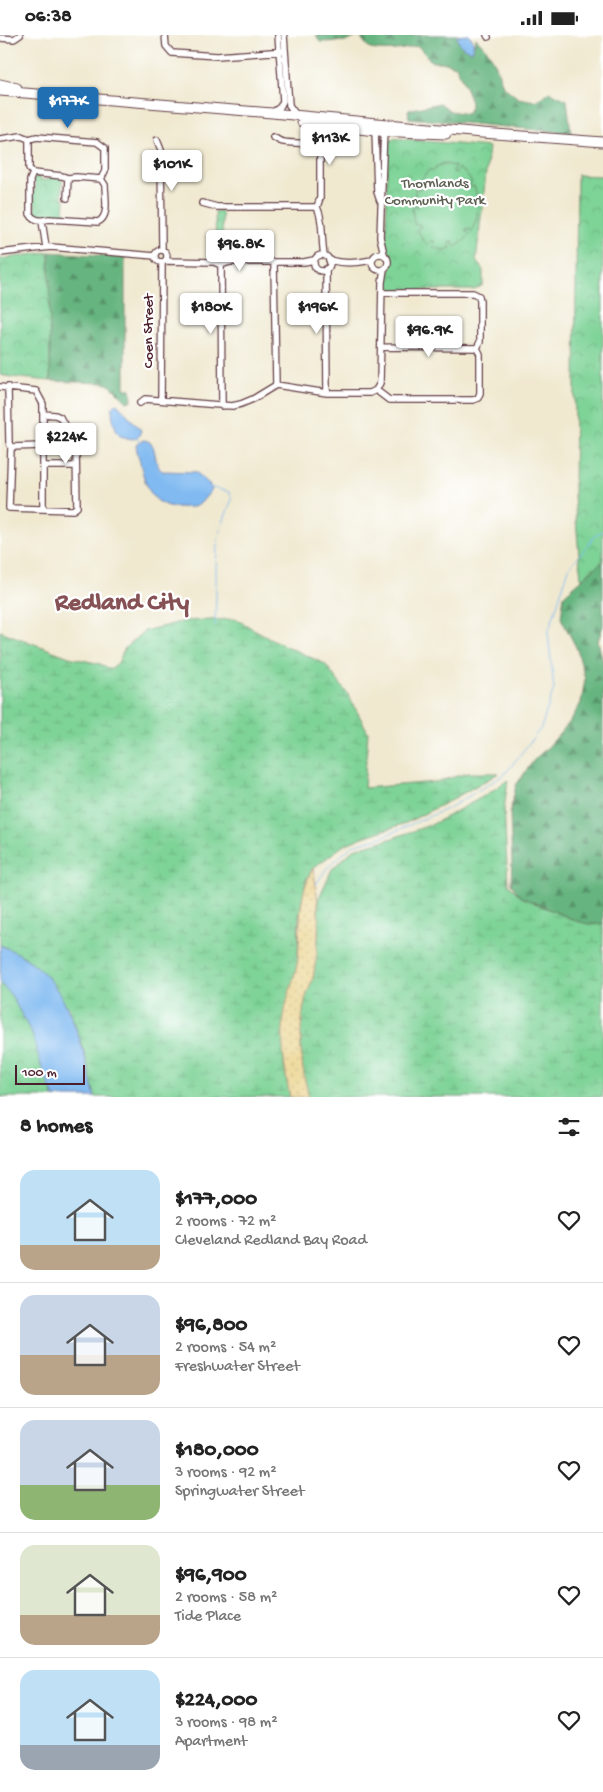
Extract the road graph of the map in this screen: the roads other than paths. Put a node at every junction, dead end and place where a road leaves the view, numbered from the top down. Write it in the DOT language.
graph roads {
  1 [pos="20,35"];
  2 [pos="165,35"];
  3 [pos="278,35"];
  4 [pos="284,35"];
  5 [pos="0,38"];
  6 [pos="282,51"];
  7 [pos="0,84"];
  8 [pos="0,91"];
  9 [pos="44,94"];
  10 [pos="243,111"];
  11 [pos="272,113"];
  12 [pos="297,115"];
  13 [pos="380,127"];
  14 [pos="273,137"];
  15 [pos="0,139"];
  16 [pos="28,139"];
  17 [pos="157,140"];
  18 [pos="603,142"];
  19 [pos="32,173"];
  20 [pos="68,178"];
  21 [pos="101,179"];
  22 [pos="67,199"];
  23 [pos="202,203"];
  24 [pos="317,207"];
  25 [pos="42,221"];
  26 [pos="380,237"];
  27 [pos="46,247"];
  28 [pos="164,251"];
  29 [pos="0,253"];
  30 [pos="384,254"];
  31 [pos="155,256"];
  32 [pos="180,261"];
  33 [pos="164,262"];
  34 [pos="274,262"];
  35 [pos="322,263"];
  36 [pos="376,264"];
  37 [pos="221,265"];
  38 [pos="382,293"];
  39 [pos="381,347"];
  40 [pos="476,348"];
  41 [pos="276,385"];
  42 [pos="0,387"];
  43 [pos="8,387"];
  44 [pos="376,390"];
  45 [pos="327,393"];
  46 [pos="161,400"];
  47 [pos="140,403"];
  48 [pos="222,406"];
  49 [pos="43,415"];
  50 [pos="43,446"];
  51 [pos="11,447"];
  52 [pos="42,466"];
  53 [pos="76,466"];
  54 [pos="43,508"];
  1 -- 5 [label="street"];
  2 -- 6 [label="street"];
  3 -- 6 [label="street"];
  4 -- 6 [label="street"];
  6 -- 11 [label="street"];
  6 -- 12 [label="street"];
  7 -- 9 [label="highway"];
  8 -- 9 [label="highway"];
  9 -- 10 [label="highway"];
  10 -- 11 [label="highway"];
  10 -- 13 [label="highway"];
  11 -- 12 [label="highway"];
  12 -- 13 [label="highway"];
  13 -- 18 [label="highway"];
  13 -- 26 [label="street"];
  14 -- 24 [label="street"];
  15 -- 16 [label="street"];
  16 -- 19 [label="street"];
  16 -- 21 [label="street"];
  17 -- 28 [label="street"];
  19 -- 20 [label="street"];
  19 -- 25 [label="street"];
  20 -- 21 [label="street"];
  20 -- 22 [label="street"];
  21 -- 25 [label="street"];
  23 -- 24 [label="street"];
  24 -- 35 [label="street"];
  25 -- 27 [label="street"];
  26 -- 30 [label="street"];
  26 -- 36 [label="street"];
  27 -- 29 [label="street"];
  27 -- 31 [label="street"];
  28 -- 31 [label="street"];
  28 -- 32 [label="street"];
  28 -- 33 [label="street"];
  30 -- 36 [label="street"];
  30 -- 36 [label="street"];
  31 -- 33 [label="street"];
  32 -- 33 [label="street"];
  32 -- 37 [label="street"];
  33 -- 46 [label="street, Coen Street"];
  34 -- 35 [label="street"];
  34 -- 37 [label="street"];
  34 -- 41 [label="street"];
  35 -- 36 [label="street"];
  35 -- 45 [label="street"];
  36 -- 38 [label="street"];
  37 -- 48 [label="street"];
  38 -- 39 [label="street"];
  38 -- 40 [label="street"];
  39 -- 40 [label="street"];
  39 -- 44 [label="street"];
  40 -- 44 [label="street"];
  41 -- 45 [label="street"];
  41 -- 48 [label="street"];
  42 -- 43 [label="street"];
  43 -- 49 [label="street"];
  43 -- 51 [label="street"];
  44 -- 45 [label="street"];
  46 -- 47 [label="street"];
  46 -- 48 [label="street"];
  49 -- 50 [label="street"];
  49 -- 53 [label="street"];
  50 -- 51 [label="street"];
  50 -- 52 [label="street"];
  51 -- 54 [label="street"];
  52 -- 53 [label="street"];
  52 -- 54 [label="street"];
  53 -- 54 [label="street"];
}
